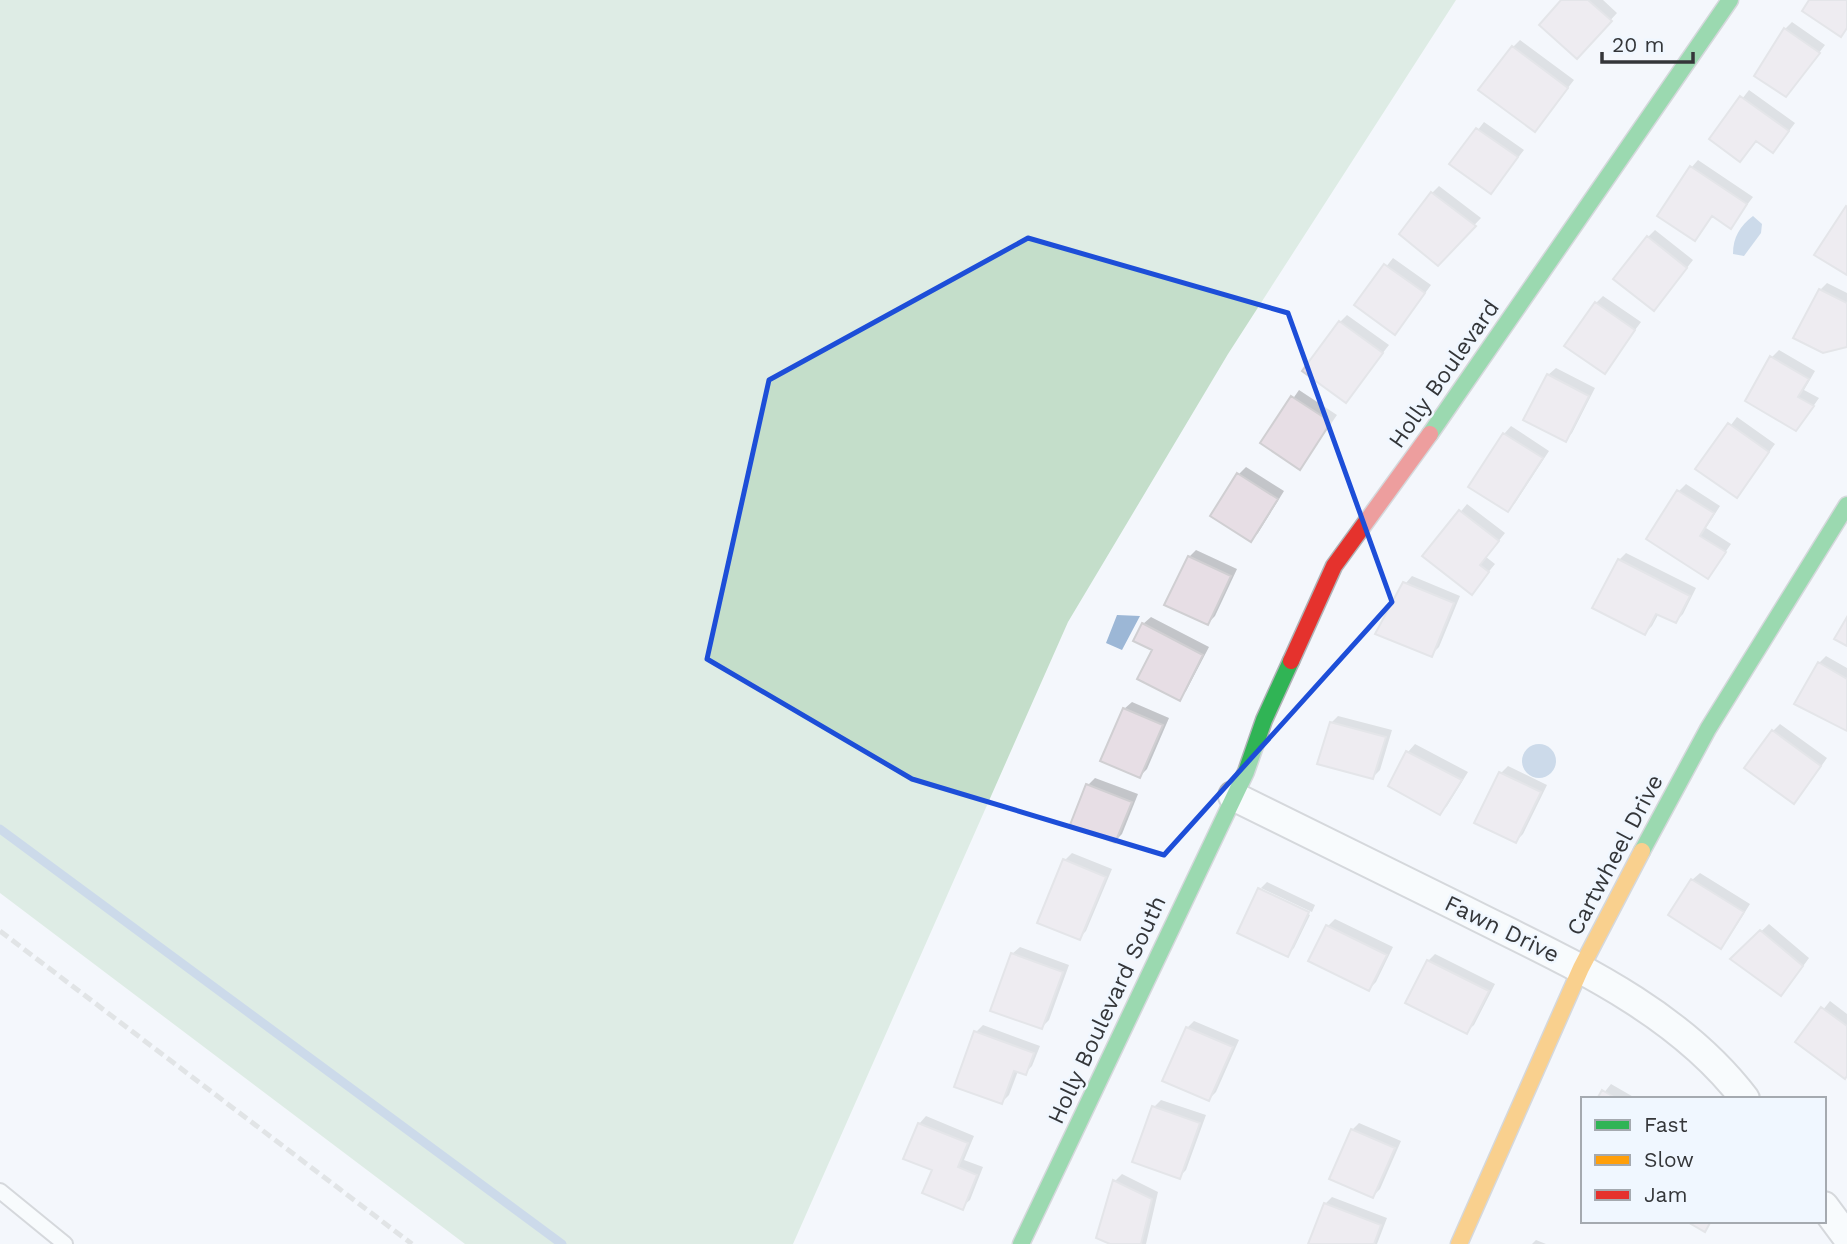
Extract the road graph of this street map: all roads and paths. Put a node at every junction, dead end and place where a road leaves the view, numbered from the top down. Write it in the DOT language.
graph roads {
  1 [pos="1730,0"];
  2 [pos="1847,505"];
  3 [pos="1233,796"];
  4 [pos="1581,968"];
  5 [pos="1743,1097"];
  6 [pos="0,1191"];
  7 [pos="1826,1209"];
  8 [pos="1847,1237"];
  9 [pos="65,1244"];
  10 [pos="1021,1244"];
  11 [pos="1459,1244"];
  1 -- 3 [label="street, Holly Boulevard"];
  2 -- 4 [label="street, Cartwheel Drive"];
  3 -- 4 [label="street, Fawn Drive"];
  3 -- 10 [label="street, Holly Boulevard South"];
  4 -- 5 [label="street, Fawn Drive"];
  4 -- 11 [label="street, Cartwheel Drive"];
  6 -- 9 [label="lane"];
  7 -- 8 [label="street"];
}
